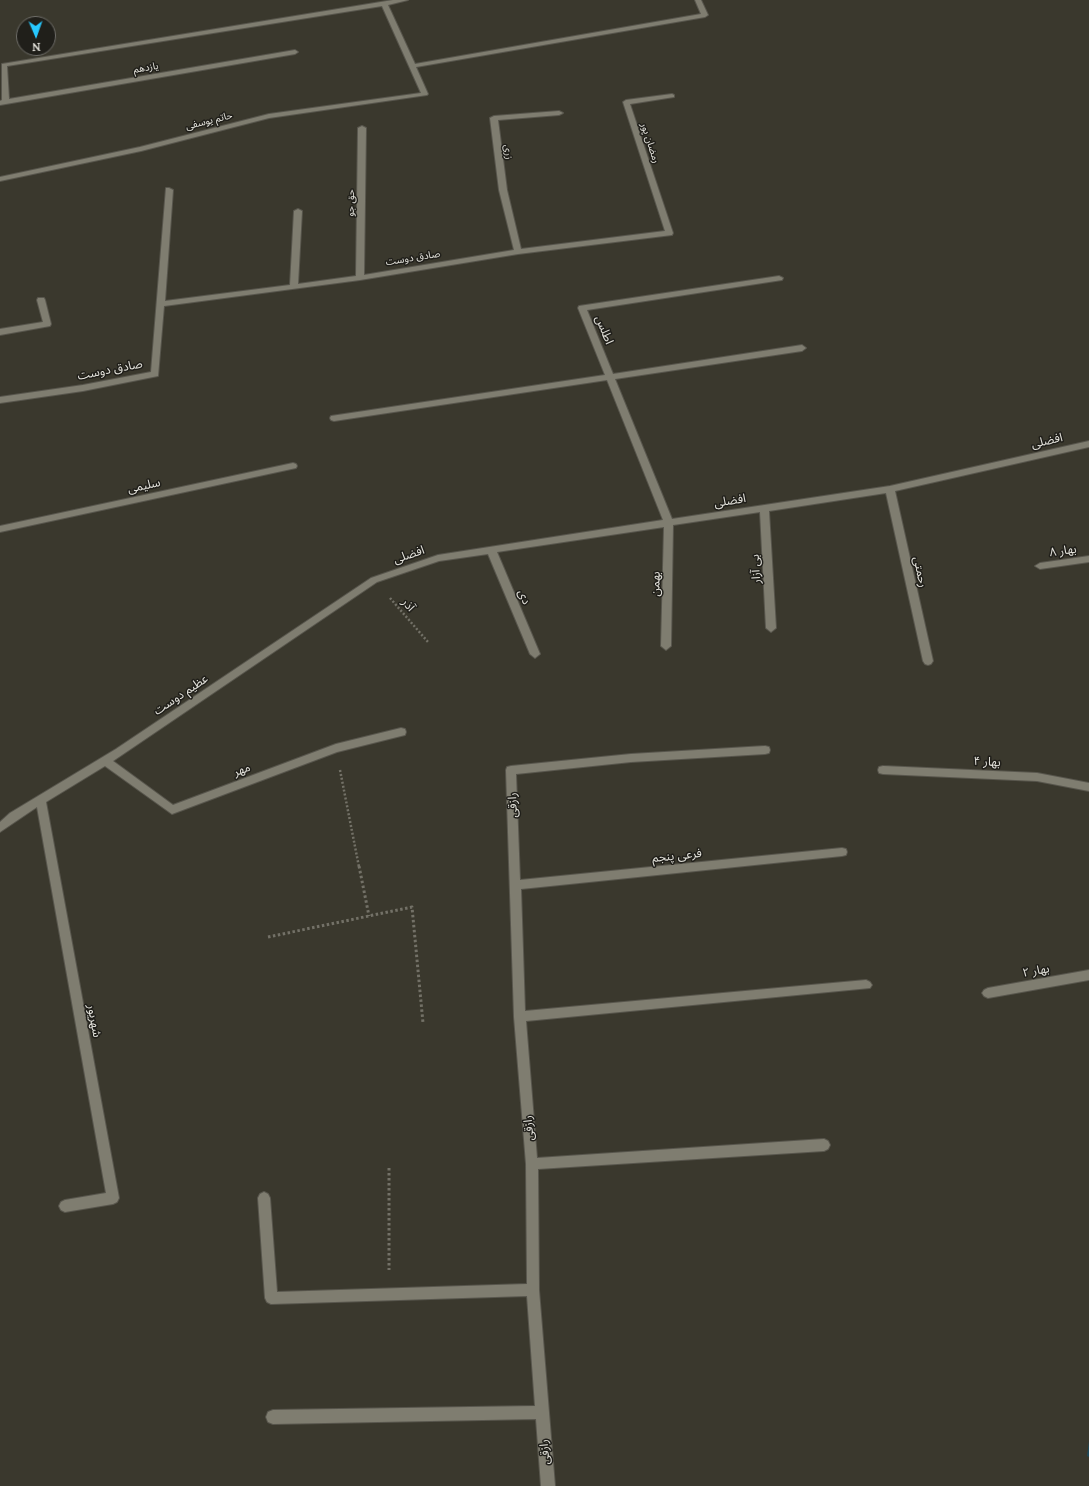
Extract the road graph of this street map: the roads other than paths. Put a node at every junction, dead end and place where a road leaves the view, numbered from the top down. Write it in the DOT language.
graph roads {
  1 [pos="405,0"];
  2 [pos="698,0"];
  3 [pos="384,3"];
  4 [pos="295,52"];
  5 [pos="413,66"];
  6 [pos="672,96"];
  7 [pos="3,103"];
  8 [pos="559,113"];
  9 [pos="362,128"];
  10 [pos="0,179"];
  11 [pos="169,190"];
  12 [pos="298,211"];
  13 [pos="669,233"];
  14 [pos="518,252"];
  15 [pos="360,278"];
  16 [pos="779,278"];
  17 [pos="294,287"];
  18 [pos="41,300"];
  19 [pos="161,304"];
  20 [pos="0,332"];
  21 [pos="802,348"];
  22 [pos="609,376"];
  23 [pos="0,400"];
  24 [pos="334,418"];
  25 [pos="1089,444"];
  26 [pos="293,466"];
  27 [pos="890,488"];
  28 [pos="764,508"];
  29 [pos="669,522"];
  30 [pos="0,529"];
  31 [pos="491,550"];
  32 [pos="1089,559"];
  33 [pos="1040,566"];
  34 [pos="374,580"];
  35 [pos="771,628"];
  36 [pos="666,646"];
  37 [pos="535,654"];
  38 [pos="928,661"];
  39 [pos="400,732"];
  40 [pos="766,750"];
  41 [pos="106,761"];
  42 [pos="883,770"];
  43 [pos="1089,787"];
  44 [pos="41,800"];
  45 [pos="0,828"];
  46 [pos="842,852"];
  47 [pos="516,885"];
  48 [pos="1089,975"];
  49 [pos="866,985"];
  50 [pos="988,993"];
  51 [pos="520,1017"];
  52 [pos="824,1144"];
  53 [pos="532,1164"];
  54 [pos="264,1198"];
  55 [pos="65,1206"];
  56 [pos="533,1290"];
  57 [pos="542,1412"];
  58 [pos="273,1417"];
  59 [pos="548,1486"];
  1 -- 3 [label="street"];
  2 -- 5 [label="street"];
  3 -- 5 [label="street"];
  3 -- 7 [label="street"];
  4 -- 7 [label="street, یازدهم"];
  5 -- 10 [label="street, حاتم یوسفی"];
  6 -- 13 [label="street, رمضان پور"];
  8 -- 14 [label="street, زری"];
  9 -- 15 [label="street, حق جو"];
  11 -- 19 [label="street, صادق دوست"];
  12 -- 17 [label="street"];
  13 -- 14 [label="street, صادق دوست"];
  14 -- 15 [label="street, صادق دوست"];
  15 -- 17 [label="street, صادق دوست"];
  16 -- 22 [label="street, اطلس"];
  17 -- 19 [label="street, صادق دوست"];
  18 -- 20 [label="street"];
  19 -- 23 [label="street, صادق دوست"];
  21 -- 22 [label="street"];
  22 -- 24 [label="street"];
  22 -- 29 [label="street, اطلس"];
  25 -- 27 [label="street, افضلی"];
  26 -- 30 [label="street, سلیمی"];
  27 -- 28 [label="street, افضلی"];
  27 -- 38 [label="street, رحمتی"];
  28 -- 29 [label="street, افضلی"];
  28 -- 35 [label="street, بی آزار"];
  29 -- 31 [label="street, افضلی"];
  29 -- 36 [label="street, بهمن"];
  31 -- 34 [label="street, افضلی"];
  31 -- 37 [label="street, دی"];
  32 -- 33 [label="street, بهار ۸"];
  34 -- 41 [label="street, عظیم دوست"];
  39 -- 41 [label="street, مهر"];
  40 -- 47 [label="street, رازقی"];
  41 -- 44 [label="street, عظیم دوست"];
  42 -- 43 [label="street, بهار ۴"];
  44 -- 45 [label="street, عظیم دوست"];
  44 -- 55 [label="street, شهریور"];
  46 -- 47 [label="street, فرعی پنجم"];
  47 -- 51 [label="street, رازقی"];
  48 -- 50 [label="street, بهار ۲"];
  49 -- 51 [label="street"];
  51 -- 53 [label="street, رازقی"];
  52 -- 53 [label="street"];
  53 -- 56 [label="street, رازقی"];
  54 -- 56 [label="street"];
  56 -- 57 [label="street, رازقی"];
  57 -- 58 [label="street"];
  57 -- 59 [label="street, رازقی"];
}
